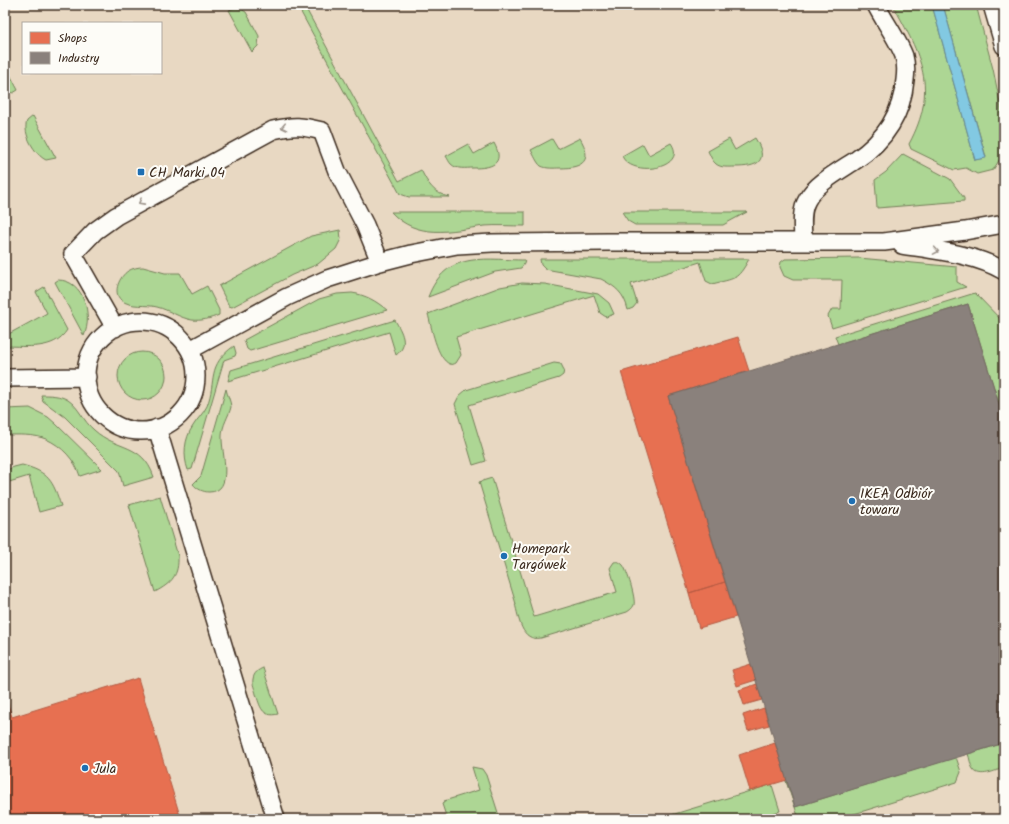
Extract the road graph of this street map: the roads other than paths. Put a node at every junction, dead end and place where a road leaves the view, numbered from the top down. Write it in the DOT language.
graph roads {
  1 [pos="876,5"];
  2 [pos="992,5"];
  3 [pos="1004,46"];
  4 [pos="1004,224"];
  5 [pos="803,242"];
  6 [pos="884,242"];
  7 [pos="380,262"];
  8 [pos="1004,271"];
  9 [pos="115,328"];
  10 [pos="190,350"];
  11 [pos="87,377"];
  12 [pos="5,378"];
  13 [pos="157,428"];
  14 [pos="276,819"];
  1 -- 5 [label="lane"];
  2 -- 3 [label="lane"];
  4 -- 6 [label="lane"];
  5 -- 6 [label="lane"];
  5 -- 7 [label="lane"];
  6 -- 8 [label="lane, one-way"];
  7 -- 9 [label="lane, one-way"];
  7 -- 10 [label="lane"];
  9 -- 10 [label="lane"];
  9 -- 11 [label="lane"];
  10 -- 13 [label="lane"];
  11 -- 12 [label="lane"];
  11 -- 13 [label="lane"];
  13 -- 14 [label="lane"];
}
